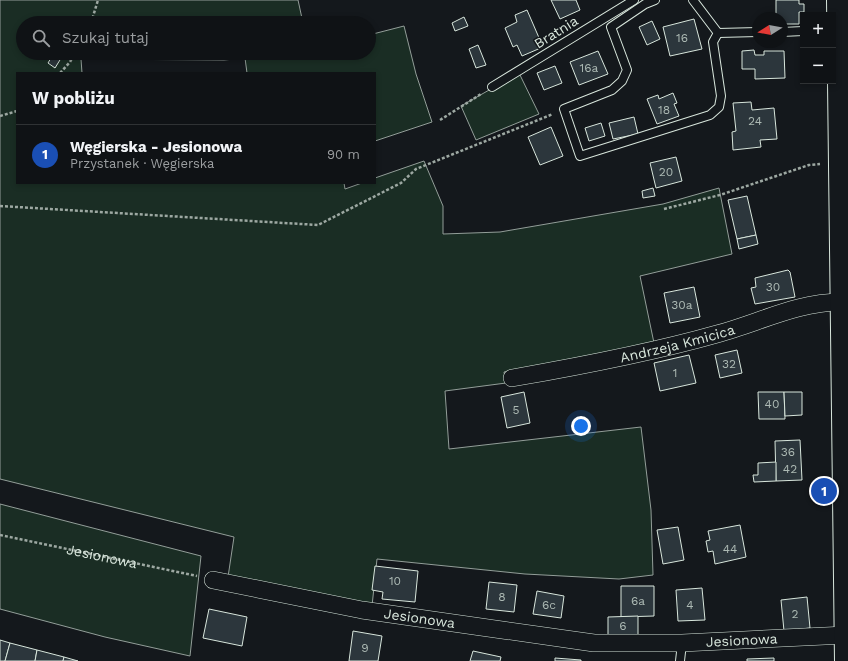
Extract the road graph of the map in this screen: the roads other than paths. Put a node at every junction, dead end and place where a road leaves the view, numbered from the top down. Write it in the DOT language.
graph roads {
  1 [pos="634,0"];
  2 [pos="655,0"];
  3 [pos="693,0"];
  4 [pos="838,0"];
  5 [pos="800,31"];
  6 [pos="836,31"];
  7 [pos="752,32"];
  8 [pos="788,32"];
  9 [pos="718,33"];
  10 [pos="492,87"];
  11 [pos="841,302"];
  12 [pos="512,378"];
  13 [pos="213,580"];
  14 [pos="846,635"];
  15 [pos="682,643"];
  16 [pos="680,661"];
  17 [pos="846,661"];
  1 -- 10 [label="lane, Bratnia"];
  2 -- 9 [label="lane"];
  3 -- 9 [label="lane"];
  4 -- 6 [label="main road"];
  5 -- 8 [label="lane"];
  6 -- 11 [label="main road"];
  7 -- 9 [label="lane"];
  11 -- 12 [label="street, Andrzeja Kmicica"];
  11 -- 14 [label="main road"];
  13 -- 15 [label="street, Jesionowa"];
  14 -- 15 [label="street, Jesionowa"];
  14 -- 17 [label="main road"];
  15 -- 16 [label="lane"];
}
